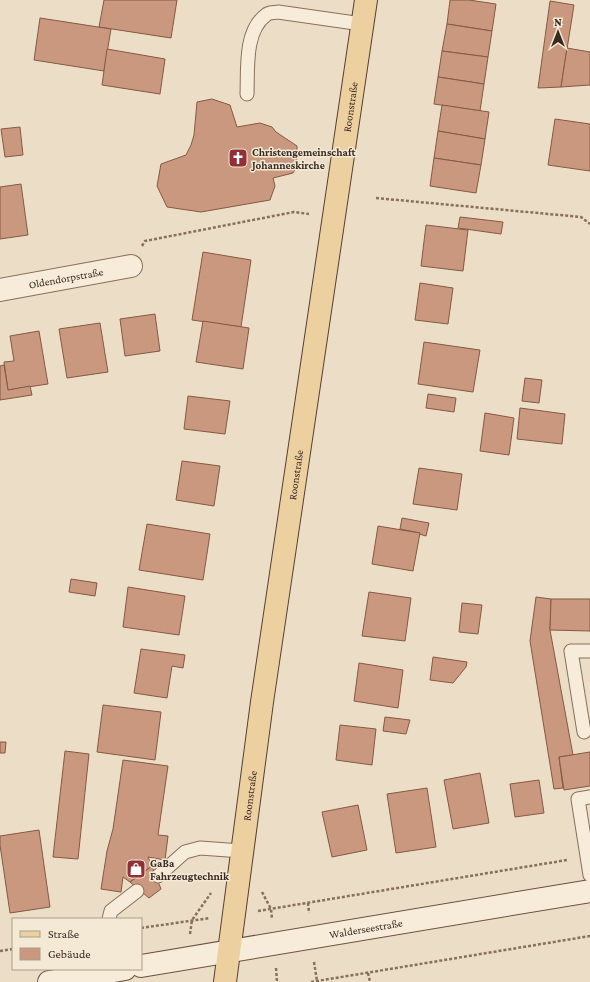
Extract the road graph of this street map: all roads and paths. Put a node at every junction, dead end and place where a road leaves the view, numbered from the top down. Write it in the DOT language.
graph roads {
  1 [pos="366,0"];
  2 [pos="362,24"];
  3 [pos="247,94"];
  4 [pos="376,198"];
  5 [pos="334,217"];
  6 [pos="590,224"];
  7 [pos="131,266"];
  8 [pos="0,290"];
  9 [pos="590,651"];
  10 [pos="584,732"];
  11 [pos="590,797"];
  12 [pos="586,827"];
  13 [pos="242,851"];
  14 [pos="587,856"];
  15 [pos="590,875"];
  16 [pos="158,876"];
  17 [pos="138,891"];
  18 [pos="590,891"];
  19 [pos="271,909"];
  20 [pos="109,918"];
  21 [pos="192,920"];
  22 [pos="142,928"];
  23 [pos="590,936"];
  24 [pos="12,949"];
  25 [pos="0,951"];
  26 [pos="230,951"];
  27 [pos="142,966"];
  28 [pos="113,970"];
  29 [pos="88,972"];
  30 [pos="368,973"];
  31 [pos="49,982"];
  32 [pos="225,982"];
  33 [pos="311,982"];
  34 [pos="370,982"];
  1 -- 2 [label="main road, Roonstraße"];
  2 -- 3 [label="lane"];
  2 -- 5 [label="main road, Roonstraße"];
  4 -- 6 [label="path"];
  5 -- 7 [label="path"];
  5 -- 13 [label="main road, Roonstraße"];
  7 -- 8 [label="main road, Oldendorpstraße"];
  9 -- 10 [label="lane"];
  11 -- 12 [label="lane"];
  12 -- 14 [label="lane"];
  13 -- 16 [label="lane"];
  13 -- 26 [label="main road, Roonstraße"];
  14 -- 15 [label="lane"];
  14 -- 19 [label="path"];
  17 -- 20 [label="lane"];
  18 -- 26 [label="main road, Walderseestraße"];
  21 -- 22 [label="path"];
  23 -- 30 [label="path"];
  24 -- 25 [label="path"];
  26 -- 27 [label="main road, Walderseestraße"];
  26 -- 32 [label="main road, Roonstraße"];
  28 -- 29 [label="main road"];
  29 -- 31 [label="main road"];
  30 -- 33 [label="path"];
  30 -- 34 [label="path"];
}
